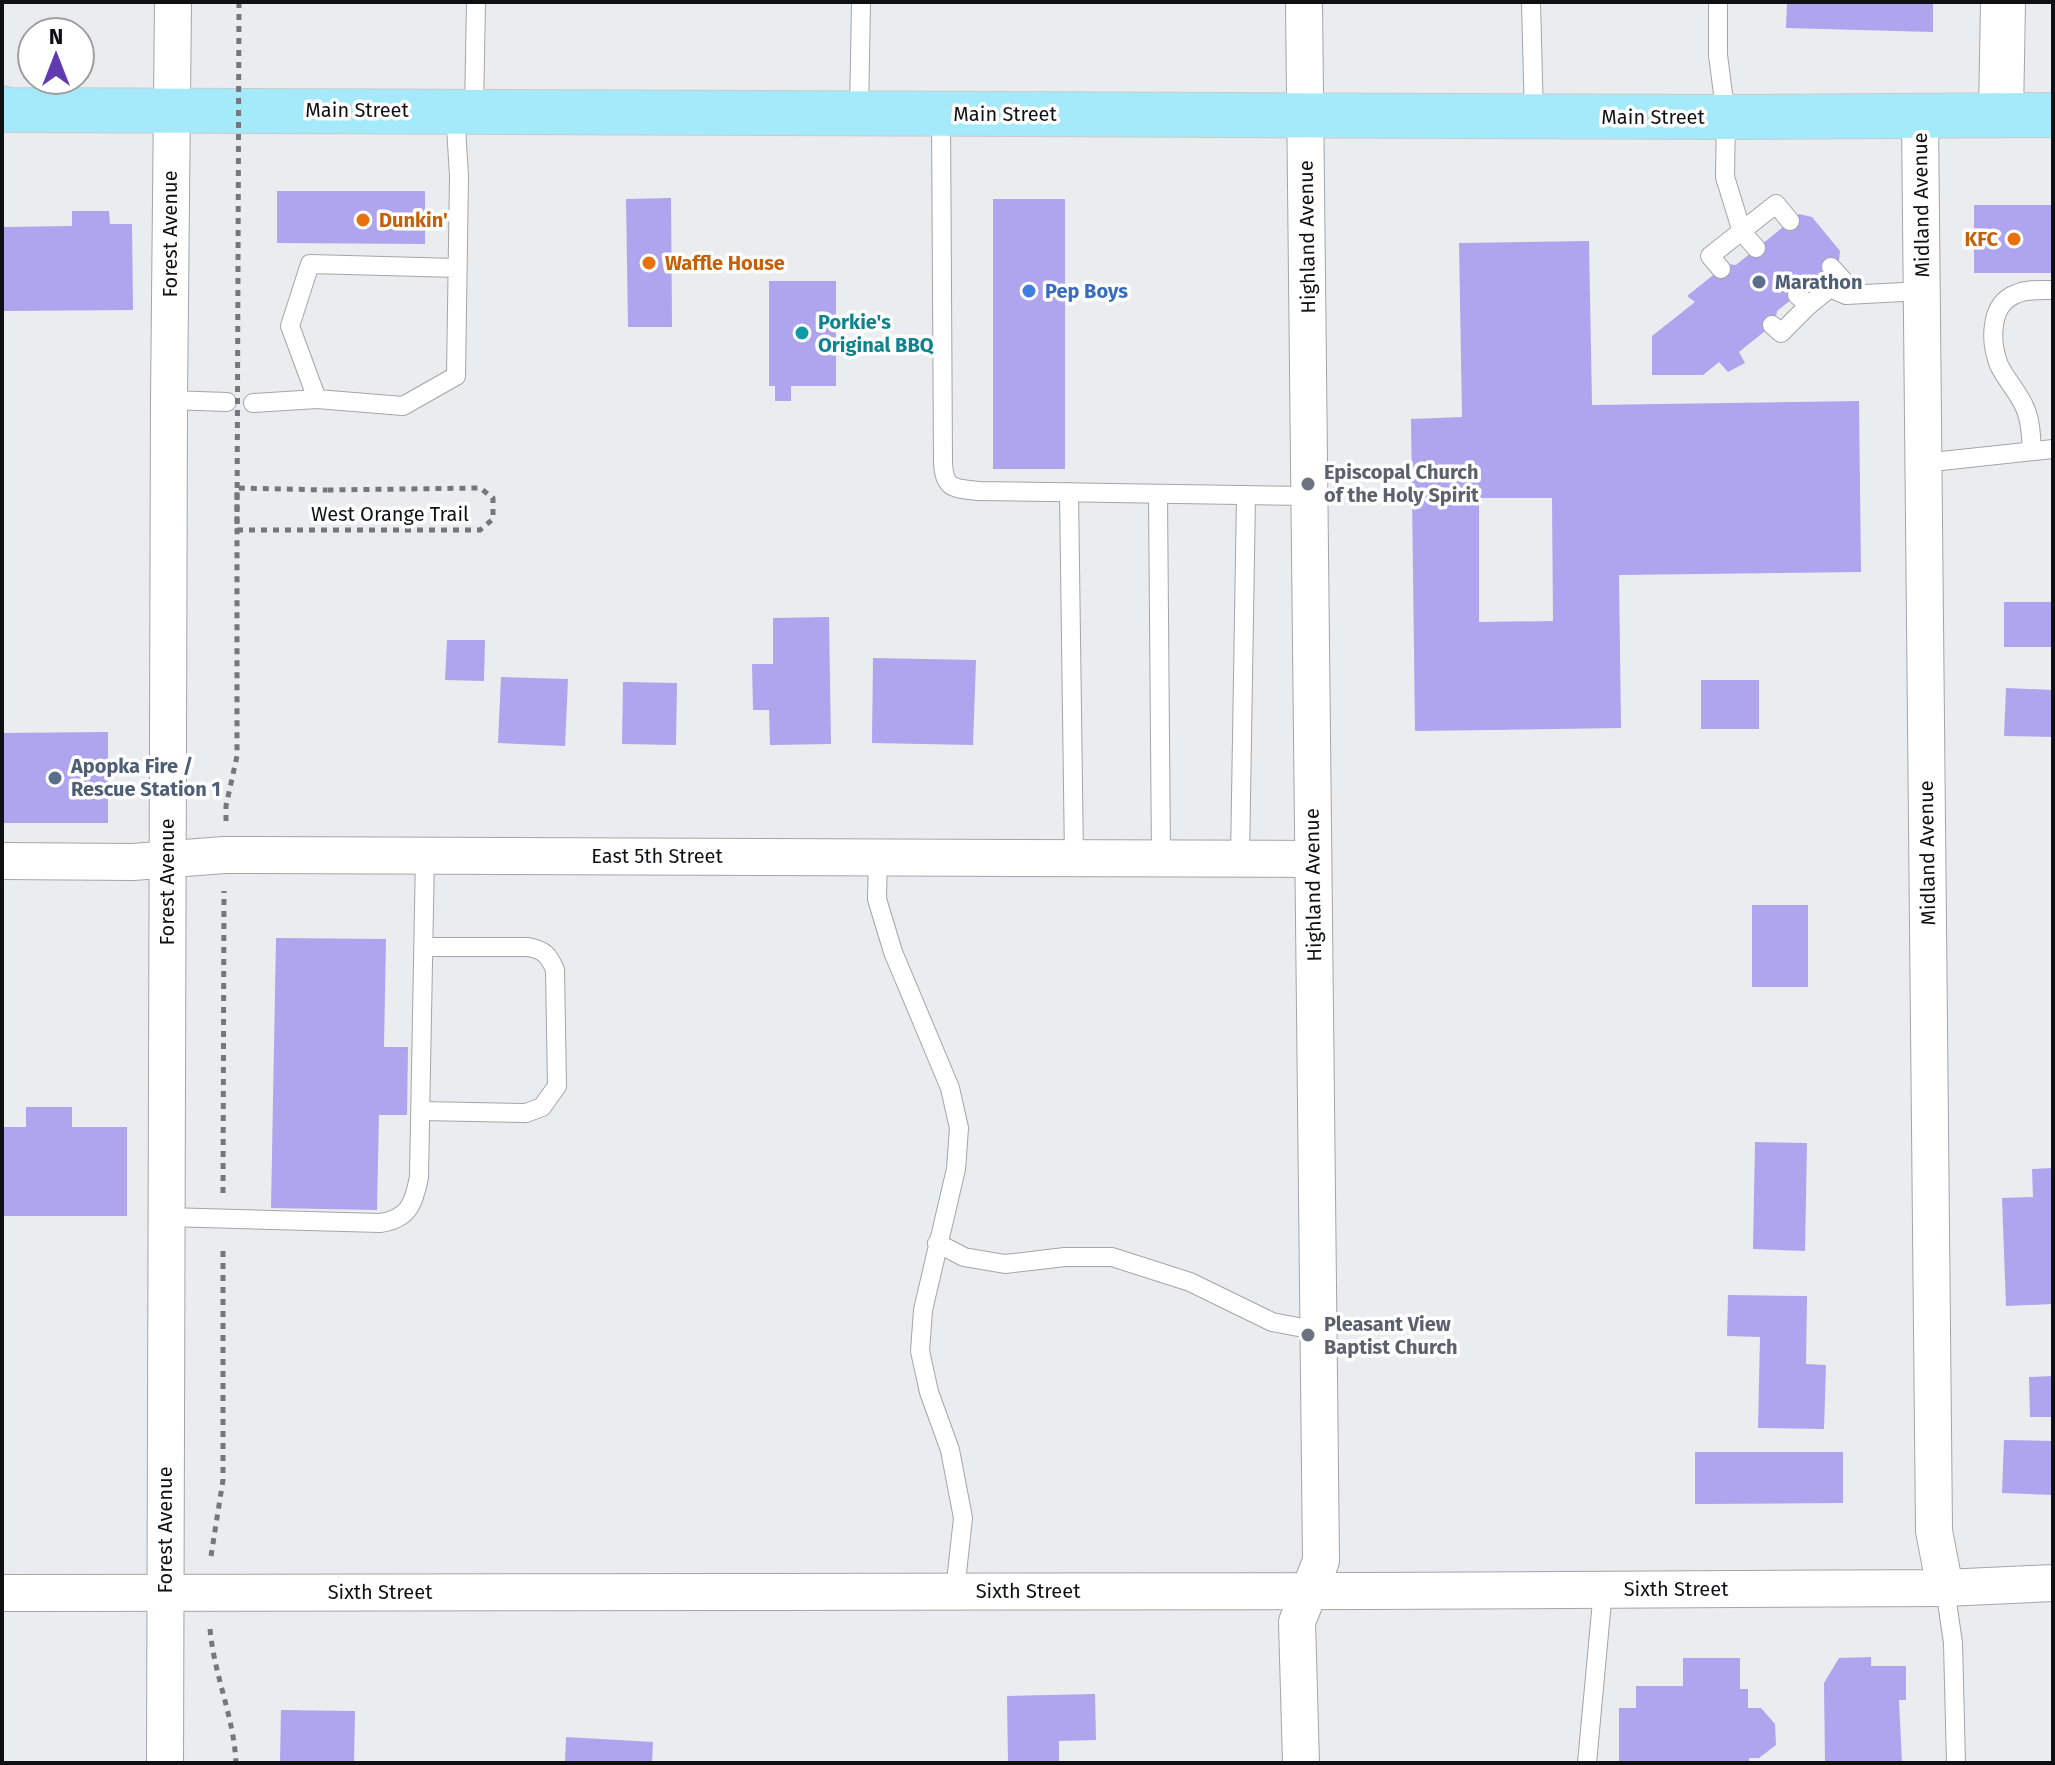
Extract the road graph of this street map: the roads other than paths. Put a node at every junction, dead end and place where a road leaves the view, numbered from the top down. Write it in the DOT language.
graph roads {
  1 [pos="173,2"];
  2 [pos="476,2"];
  3 [pos="861,2"];
  4 [pos="1304,2"];
  5 [pos="1531,2"];
  6 [pos="1718,2"];
  7 [pos="2003,2"];
  8 [pos="171,109"];
  9 [pos="4,111"];
  10 [pos="464,111"];
  11 [pos="859,113"];
  12 [pos="941,114"];
  13 [pos="2001,115"];
  14 [pos="2053,115"];
  15 [pos="1305,116"];
  16 [pos="1534,117"];
  17 [pos="1726,117"];
  18 [pos="1920,117"];
  19 [pos="1790,221"];
  20 [pos="1742,232"];
  21 [pos="1756,248"];
  22 [pos="1831,267"];
  23 [pos="457,268"];
  24 [pos="1721,269"];
  25 [pos="1830,288"];
  26 [pos="2053,290"];
  27 [pos="1922,291"];
  28 [pos="1772,325"];
  29 [pos="317,399"];
  30 [pos="169,400"];
  31 [pos="227,402"];
  32 [pos="253,403"];
  33 [pos="2053,449"];
  34 [pos="2032,451"];
  35 [pos="1923,463"];
  36 [pos="1069,492"];
  37 [pos="1158,494"];
  38 [pos="1246,495"];
  39 [pos="1310,496"];
  40 [pos="425,855"];
  41 [pos="878,857"];
  42 [pos="167,859"];
  43 [pos="1074,859"];
  44 [pos="1161,859"];
  45 [pos="1240,859"];
  46 [pos="1313,859"];
  47 [pos="2,861"];
  48 [pos="424,947"];
  49 [pos="421,1111"];
  50 [pos="166,1217"];
  51 [pos="937,1243"];
  52 [pos="1319,1331"];
  53 [pos="2053,1583"];
  54 [pos="1945,1588"];
  55 [pos="1603,1590"];
  56 [pos="955,1591"];
  57 [pos="1310,1591"];
  58 [pos="164,1592"];
  59 [pos="2,1593"];
  60 [pos="165,1763"];
  61 [pos="1301,1763"];
  62 [pos="1587,1763"];
  63 [pos="1956,1763"];
  1 -- 8 [label="street, Forest Avenue"];
  2 -- 10 [label="lane"];
  3 -- 11 [label="lane"];
  4 -- 15 [label="street, Highland Avenue"];
  5 -- 16 [label="lane"];
  6 -- 17 [label="lane"];
  7 -- 13 [label="street"];
  8 -- 9 [label="main road, Main Street"];
  8 -- 10 [label="main road, Main Street"];
  8 -- 30 [label="street, Forest Avenue"];
  10 -- 11 [label="main road, Main Street"];
  10 -- 23 [label="lane"];
  11 -- 12 [label="main road, Main Street"];
  12 -- 15 [label="main road, Main Street"];
  12 -- 36 [label="lane"];
  13 -- 14 [label="main road, Main Street"];
  13 -- 18 [label="main road, Main Street"];
  15 -- 16 [label="main road, Main Street"];
  15 -- 39 [label="street, Highland Avenue"];
  16 -- 17 [label="main road, Main Street"];
  17 -- 18 [label="main road, Main Street"];
  17 -- 20 [label="lane"];
  18 -- 27 [label="street, Midland Avenue"];
  19 -- 20 [label="lane"];
  20 -- 21 [label="lane"];
  20 -- 24 [label="lane"];
  22 -- 25 [label="lane"];
  23 -- 29 [label="lane"];
  23 -- 29 [label="lane"];
  25 -- 27 [label="lane"];
  25 -- 28 [label="lane"];
  26 -- 34 [label="lane"];
  27 -- 35 [label="street, Midland Avenue"];
  29 -- 32 [label="lane"];
  30 -- 31 [label="lane"];
  30 -- 42 [label="street, Forest Avenue"];
  33 -- 34 [label="lane"];
  34 -- 35 [label="lane"];
  35 -- 54 [label="street, Midland Avenue"];
  36 -- 37 [label="lane"];
  36 -- 43 [label="lane"];
  37 -- 38 [label="lane"];
  37 -- 44 [label="lane"];
  38 -- 39 [label="lane"];
  38 -- 45 [label="lane"];
  39 -- 46 [label="street, Highland Avenue"];
  40 -- 41 [label="street, East 5th Street"];
  40 -- 42 [label="street, East 5th Street"];
  40 -- 48 [label="lane"];
  41 -- 43 [label="street, East 5th Street"];
  41 -- 51 [label="lane"];
  42 -- 47 [label="street, East 5th Street"];
  42 -- 50 [label="street, Forest Avenue"];
  43 -- 44 [label="street, East 5th Street"];
  44 -- 45 [label="street, East 5th Street"];
  45 -- 46 [label="street, East 5th Street"];
  46 -- 52 [label="street, Highland Avenue"];
  48 -- 49 [label="lane"];
  48 -- 49 [label="lane"];
  49 -- 50 [label="lane"];
  50 -- 58 [label="street, Forest Avenue"];
  51 -- 52 [label="lane"];
  51 -- 56 [label="lane"];
  52 -- 57 [label="street, Highland Avenue"];
  53 -- 54 [label="street, Sixth Street"];
  54 -- 55 [label="street, Sixth Street"];
  54 -- 63 [label="lane"];
  55 -- 57 [label="street, Sixth Street"];
  55 -- 62 [label="lane"];
  56 -- 57 [label="street, Sixth Street"];
  56 -- 58 [label="street, Sixth Street"];
  57 -- 61 [label="street, Highland Avenue"];
  58 -- 59 [label="street, Sixth Street"];
  58 -- 60 [label="street, Forest Avenue"];
}
